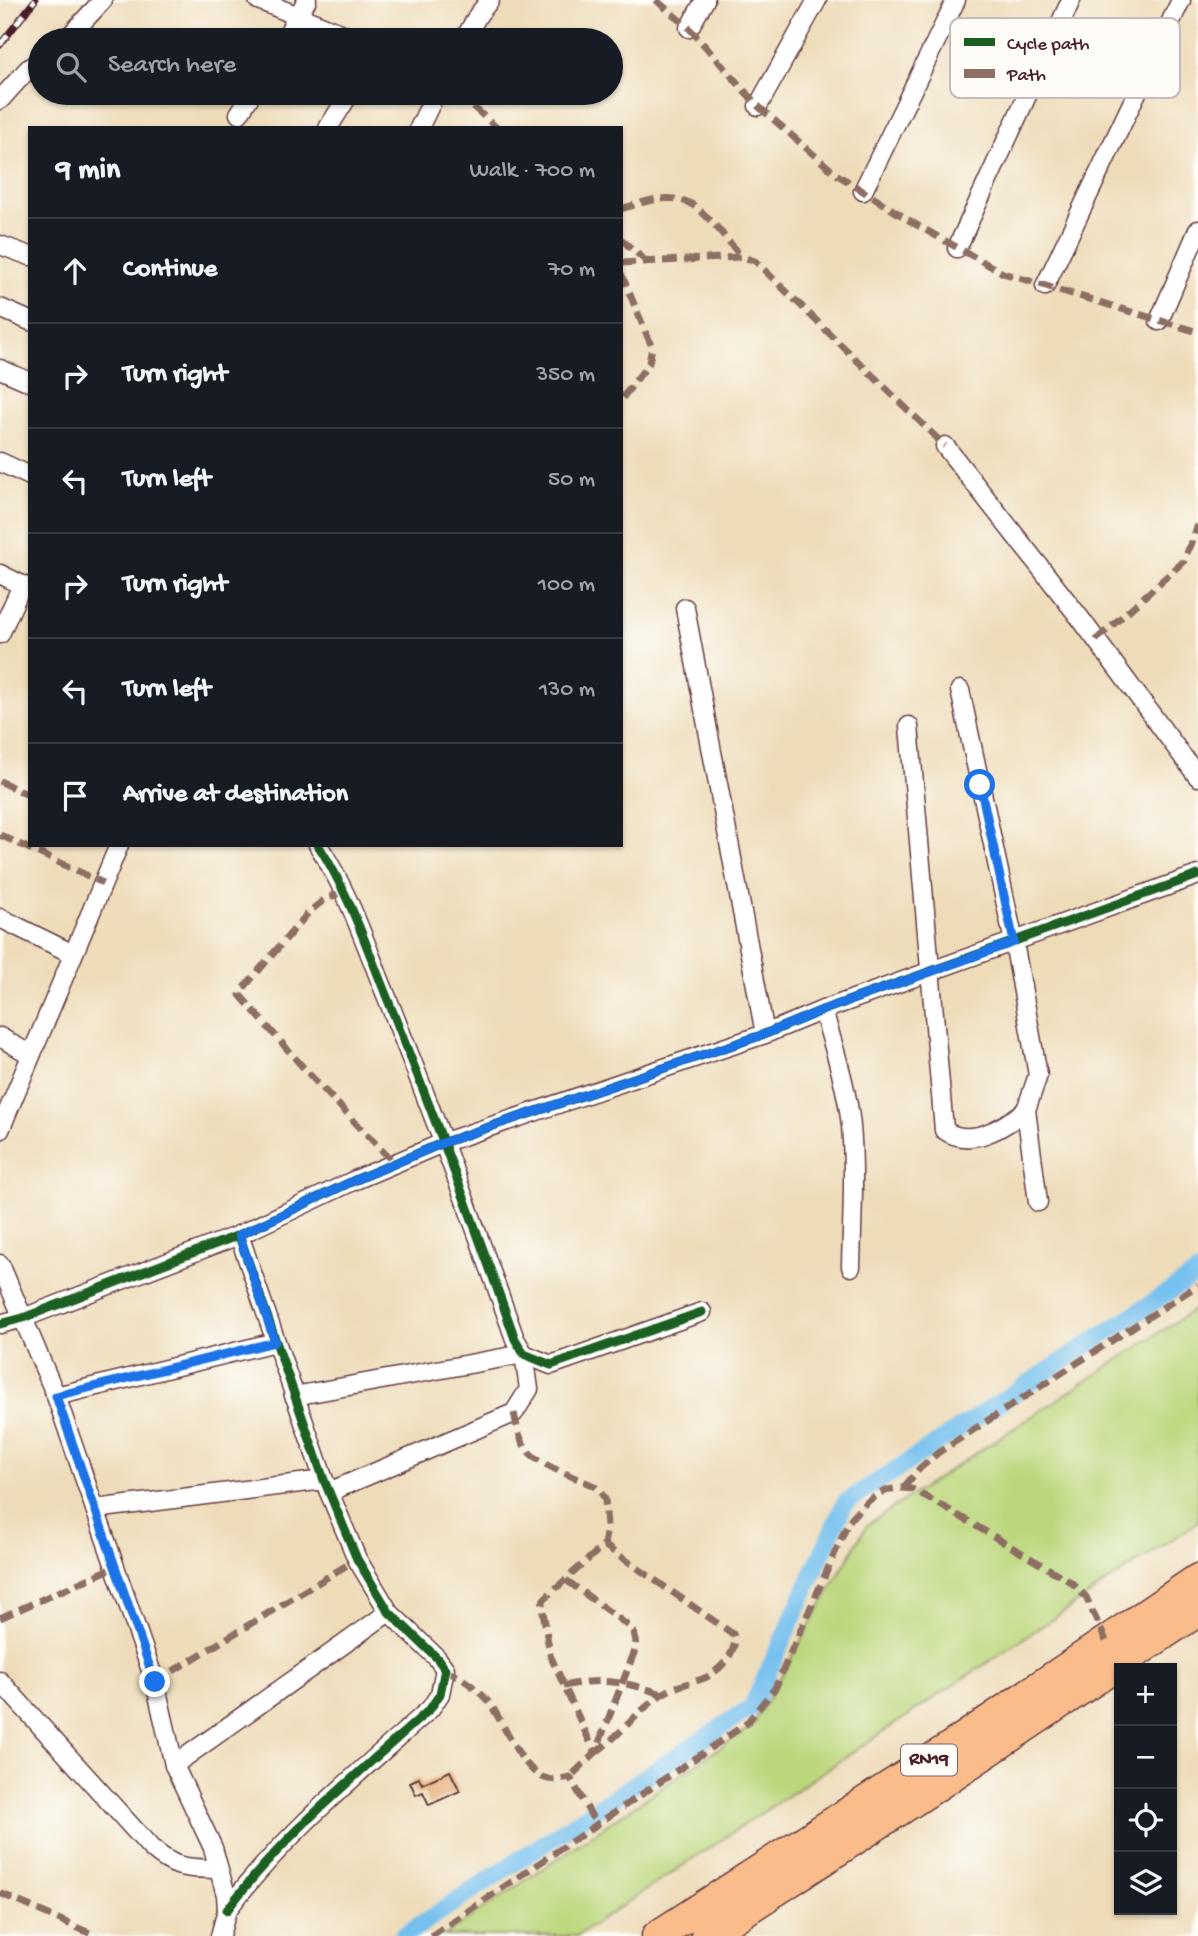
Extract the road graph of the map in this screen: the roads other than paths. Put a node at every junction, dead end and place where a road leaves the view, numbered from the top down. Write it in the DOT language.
graph roads {
  1 [pos="103,0"];
  2 [pos="258,0"];
  3 [pos="490,0"];
  4 [pos="705,0"];
  5 [pos="817,0"];
  6 [pos="957,0"];
  7 [pos="1071,0"];
  8 [pos="1181,0"];
  9 [pos="303,8"];
  10 [pos="1063,18"];
  11 [pos="1172,18"];
  12 [pos="77,28"];
  13 [pos="291,28"];
  14 [pos="337,28"];
  15 [pos="472,28"];
  16 [pos="689,28"];
  17 [pos="28,69"];
  18 [pos="1026,98"];
  19 [pos="1134,98"];
  20 [pos="0,100"];
  21 [pos="245,105"];
  22 [pos="342,105"];
  23 [pos="430,105"];
  24 [pos="758,106"];
  25 [pos="240,114"];
  26 [pos="329,126"];
  27 [pos="420,126"];
  28 [pos="863,191"];
  29 [pos="1198,230"];
  30 [pos="0,245"];
  31 [pos="957,248"];
  32 [pos="28,256"];
  33 [pos="1045,286"];
  34 [pos="0,308"];
  35 [pos="28,320"];
  36 [pos="1159,321"];
  37 [pos="0,369"];
  38 [pos="28,381"];
  39 [pos="945,446"];
  40 [pos="0,462"];
  41 [pos="28,475"];
  42 [pos="0,574"];
  43 [pos="26,587"];
  44 [pos="685,608"];
  45 [pos="0,634"];
  46 [pos="960,690"];
  47 [pos="909,726"];
  48 [pos="1198,777"];
  49 [pos="118,847"];
  50 [pos="319,847"];
  51 [pos="1198,875"];
  52 [pos="0,918"];
  53 [pos="1014,942"];
  54 [pos="73,954"];
  55 [pos="931,973"];
  56 [pos="823,1010"];
  57 [pos="765,1034"];
  58 [pos="0,1037"];
  59 [pos="31,1055"];
  60 [pos="1026,1110"];
  61 [pos="0,1130"];
  62 [pos="445,1142"];
  63 [pos="1038,1202"];
  64 [pos="239,1235"];
  65 [pos="0,1264"];
  66 [pos="851,1267"];
  67 [pos="702,1312"];
  68 [pos="23,1318"];
  69 [pos="0,1324"];
  70 [pos="275,1342"];
  71 [pos="524,1354"];
  72 [pos="56,1396"];
  73 [pos="294,1396"];
  74 [pos="327,1486"];
  75 [pos="96,1509"];
  76 [pos="1198,1580"];
  77 [pos="1198,1611"];
  78 [pos="389,1612"];
  79 [pos="0,1681"];
  80 [pos="174,1765"];
  81 [pos="218,1870"];
  82 [pos="227,1910"];
  83 [pos="220,1936"];
  84 [pos="657,1936"];
  85 [pos="706,1936"];
  1 -- 12 [label="street"];
  2 -- 9 [label="street"];
  3 -- 15 [label="street"];
  4 -- 16 [label="street"];
  5 -- 24 [label="street"];
  6 -- 28 [label="street"];
  7 -- 10 [label="street"];
  8 -- 11 [label="street"];
  9 -- 13 [label="street"];
  9 -- 14 [label="street"];
  17 -- 20 [label="street"];
  18 -- 31 [label="street"];
  19 -- 33 [label="street"];
  21 -- 25 [label="street"];
  22 -- 26 [label="street"];
  23 -- 27 [label="street"];
  29 -- 36 [label="street"];
  30 -- 32 [label="street"];
  34 -- 35 [label="street"];
  37 -- 38 [label="street"];
  39 -- 48 [label="street"];
  40 -- 41 [label="street"];
  42 -- 43 [label="street"];
  43 -- 45 [label="street"];
  44 -- 57 [label="street"];
  46 -- 53 [label="street"];
  47 -- 55 [label="street"];
  49 -- 54 [label="street"];
  50 -- 62 [label="street"];
  51 -- 53 [label="street"];
  52 -- 54 [label="street"];
  53 -- 55 [label="street"];
  53 -- 60 [label="street"];
  54 -- 59 [label="street"];
  55 -- 56 [label="street"];
  55 -- 60 [label="street"];
  56 -- 57 [label="street"];
  56 -- 66 [label="street"];
  57 -- 62 [label="street"];
  58 -- 59 [label="street"];
  59 -- 61 [label="street"];
  60 -- 63 [label="street"];
  62 -- 64 [label="street"];
  62 -- 71 [label="street"];
  64 -- 68 [label="street"];
  64 -- 70 [label="street"];
  65 -- 68 [label="street"];
  67 -- 71 [label="street"];
  68 -- 69 [label="street"];
  68 -- 72 [label="street"];
  70 -- 72 [label="street"];
  70 -- 73 [label="street"];
  71 -- 73 [label="street"];
  71 -- 74 [label="street"];
  72 -- 75 [label="street"];
  73 -- 74 [label="street"];
  74 -- 75 [label="street"];
  74 -- 78 [label="street"];
  75 -- 80 [label="street"];
  76 -- 84 [label="highway, RN19"];
  77 -- 85 [label="highway, RN19"];
  78 -- 80 [label="street"];
  78 -- 82 [label="street"];
  79 -- 81 [label="street"];
  80 -- 81 [label="street"];
  81 -- 82 [label="street"];
  82 -- 83 [label="street"];
}
